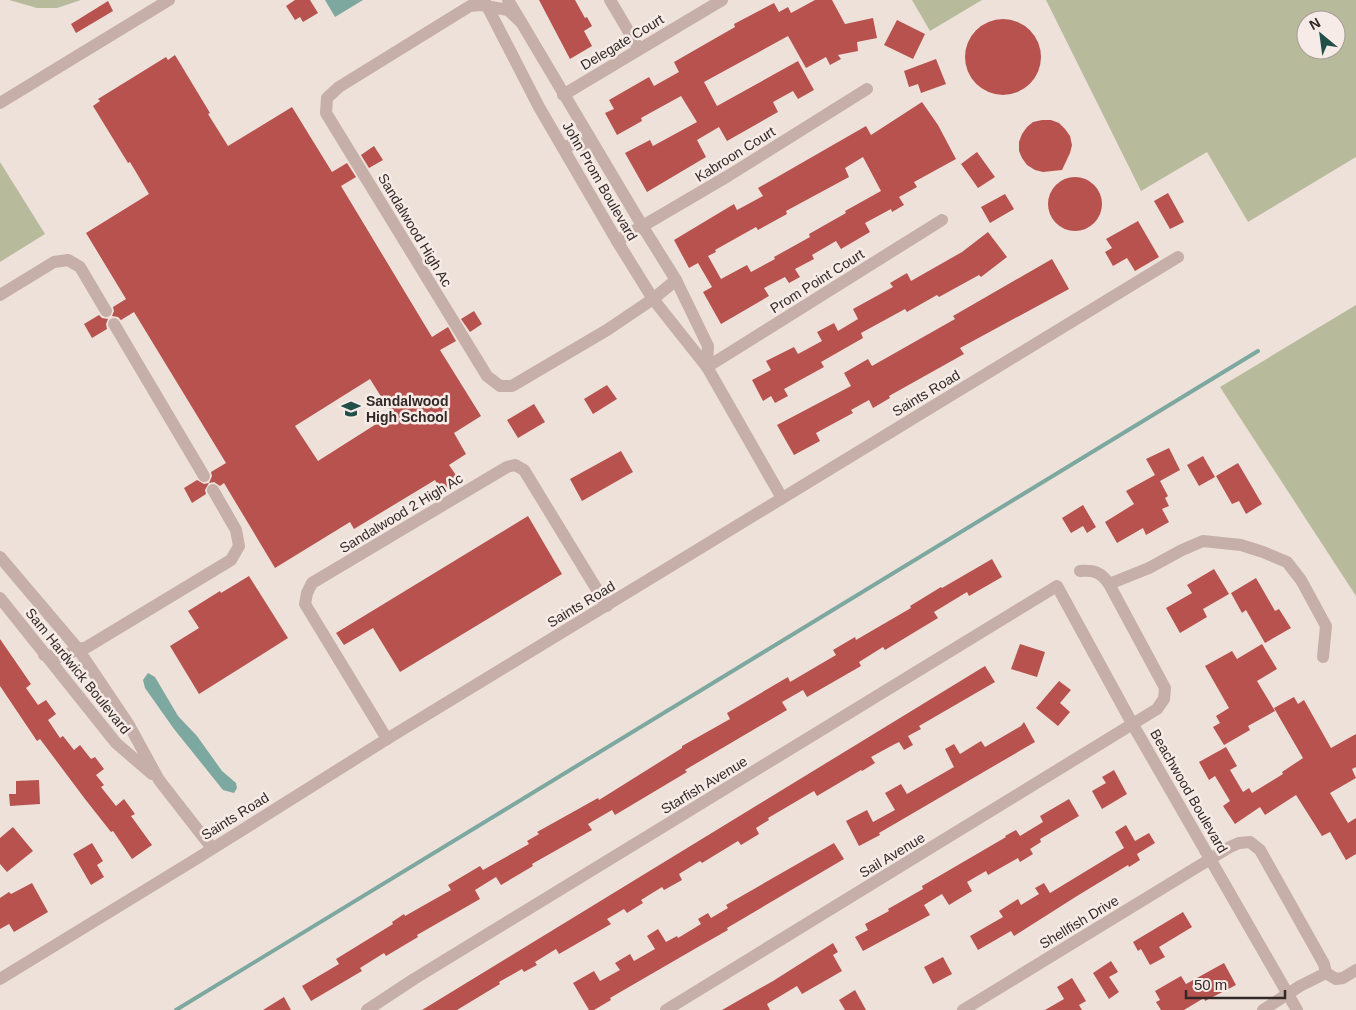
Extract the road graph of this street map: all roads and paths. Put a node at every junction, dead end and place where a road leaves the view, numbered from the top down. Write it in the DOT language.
graph roads {
  1 [pos="169,0"];
  2 [pos="508,0"];
  3 [pos="610,0"];
  4 [pos="722,0"];
  5 [pos="486,4"];
  6 [pos="522,22"];
  7 [pos="638,49"];
  8 [pos="866,89"];
  9 [pos="563,95"];
  10 [pos="0,103"];
  11 [pos="563,148"];
  12 [pos="596,149"];
  13 [pos="942,220"];
  14 [pos="643,227"];
  15 [pos="617,241"];
  16 [pos="1178,256"];
  17 [pos="676,280"];
  18 [pos="0,294"];
  19 [pos="654,299"];
  20 [pos="106,311"];
  21 [pos="114,324"];
  22 [pos="707,366"];
  23 [pos="204,476"];
  24 [pos="213,490"];
  25 [pos="782,498"];
  26 [pos="0,557"];
  27 [pos="1080,571"];
  28 [pos="1109,584"];
  29 [pos="1057,586"];
  30 [pos="0,598"];
  31 [pos="607,606"];
  32 [pos="78,649"];
  33 [pos="44,655"];
  34 [pos="1323,657"];
  35 [pos="1133,725"];
  36 [pos="387,739"];
  37 [pos="159,780"];
  38 [pos="212,848"];
  39 [pos="1210,859"];
  40 [pos="1356,970"];
  41 [pos="1326,973"];
  42 [pos="0,979"];
  43 [pos="1288,995"];
  44 [pos="367,1010"];
  45 [pos="666,1010"];
  46 [pos="963,1010"];
  47 [pos="1263,1010"];
  48 [pos="1297,1010"];
  1 -- 10 [label="street"];
  2 -- 6 [label="street, John Prom Boulevard"];
  3 -- 7 [label="street"];
  4 -- 7 [label="street, Delegate Court"];
  5 -- 6 [label="street, Sandalwood High Ac"];
  5 -- 11 [label="street, John Prom Boulevard"];
  5 -- 19 [label="street, Sandalwood High Ac"];
  6 -- 9 [label="street, John Prom Boulevard"];
  7 -- 9 [label="street, Delegate Court"];
  8 -- 14 [label="street, Kabroon Court"];
  9 -- 12 [label="street, John Prom Boulevard"];
  11 -- 12 [label="street"];
  11 -- 15 [label="street, John Prom Boulevard"];
  12 -- 14 [label="street, John Prom Boulevard"];
  13 -- 22 [label="street, Prom Point Court"];
  14 -- 15 [label="street, Kabroon Court"];
  14 -- 17 [label="street, John Prom Boulevard"];
  15 -- 19 [label="street, John Prom Boulevard"];
  16 -- 25 [label="street, Saints Road"];
  17 -- 19 [label="street, Sandalwood High Ac"];
  17 -- 22 [label="street, John Prom Boulevard"];
  18 -- 20 [label="street"];
  19 -- 22 [label="street, John Prom Boulevard"];
  21 -- 23 [label="street"];
  22 -- 25 [label="street, John Prom Boulevard"];
  24 -- 32 [label="street"];
  25 -- 31 [label="street, Saints Road"];
  26 -- 32 [label="street, Sam Hardwick Boulevard"];
  27 -- 28 [label="street"];
  28 -- 34 [label="street"];
  28 -- 35 [label="street, Sail Avenue"];
  29 -- 35 [label="street, Beachwood Boulevard"];
  29 -- 44 [label="street, Starfish Avenue"];
  30 -- 33 [label="street, Sam Hardwick Boulevard"];
  31 -- 36 [label="street, Saints Road"];
  31 -- 36 [label="street, Sandalwood 2 High Ac"];
  32 -- 33 [label="street"];
  32 -- 37 [label="street, Sam Hardwick Boulevard"];
  33 -- 37 [label="street, Sam Hardwick Boulevard"];
  35 -- 39 [label="street, Beachwood Boulevard"];
  35 -- 45 [label="street, Sail Avenue"];
  36 -- 38 [label="street, Saints Road"];
  37 -- 38 [label="street, Sam Hardwick Boulevard"];
  38 -- 42 [label="street, Saints Road"];
  39 -- 41 [label="street, Shellfish Drive"];
  39 -- 43 [label="street, Beachwood Boulevard"];
  39 -- 46 [label="street, Shellfish Drive"];
  40 -- 41 [label="street"];
  41 -- 43 [label="street"];
  43 -- 47 [label="street"];
  43 -- 48 [label="street, Beachwood Boulevard"];
}
